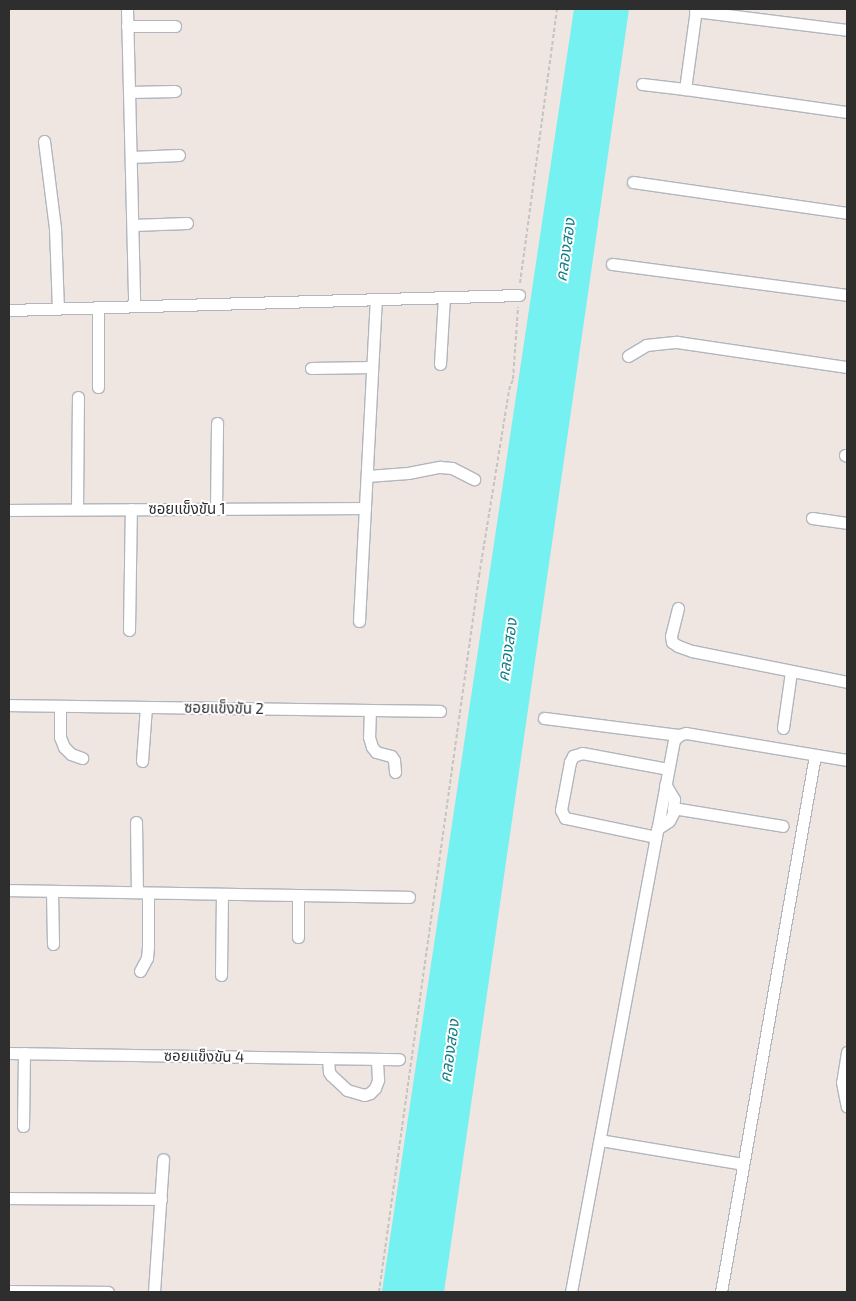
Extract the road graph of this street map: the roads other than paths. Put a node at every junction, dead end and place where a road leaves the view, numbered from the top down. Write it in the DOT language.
graph roads {
  1 [pos="127,9"];
  2 [pos="695,10"];
  3 [pos="127,26"];
  4 [pos="175,26"];
  5 [pos="847,30"];
  6 [pos="642,84"];
  7 [pos="685,89"];
  8 [pos="175,91"];
  9 [pos="129,92"];
  10 [pos="847,112"];
  11 [pos="44,140"];
  12 [pos="179,154"];
  13 [pos="131,157"];
  14 [pos="633,182"];
  15 [pos="847,213"];
  16 [pos="187,223"];
  17 [pos="133,225"];
  18 [pos="612,264"];
  19 [pos="519,295"];
  20 [pos="847,295"];
  21 [pos="444,298"];
  22 [pos="376,299"];
  23 [pos="134,306"];
  24 [pos="58,308"];
  25 [pos="98,308"];
  26 [pos="9,310"];
  27 [pos="628,356"];
  28 [pos="440,364"];
  29 [pos="372,367"];
  30 [pos="847,367"];
  31 [pos="311,368"];
  32 [pos="98,387"];
  33 [pos="78,397"];
  34 [pos="217,422"];
  35 [pos="367,476"];
  36 [pos="474,479"];
  37 [pos="365,508"];
  38 [pos="77,509"];
  39 [pos="131,509"];
  40 [pos="216,509"];
  41 [pos="9,510"];
  42 [pos="812,518"];
  43 [pos="847,523"];
  44 [pos="678,608"];
  45 [pos="358,621"];
  46 [pos="128,630"];
  47 [pos="791,672"];
  48 [pos="847,682"];
  49 [pos="9,705"];
  50 [pos="60,706"];
  51 [pos="146,707"];
  52 [pos="370,710"];
  53 [pos="440,710"];
  54 [pos="544,718"];
  55 [pos="782,728"];
  56 [pos="678,735"];
  57 [pos="815,755"];
  58 [pos="82,758"];
  59 [pos="847,760"];
  60 [pos="142,761"];
  61 [pos="668,769"];
  62 [pos="395,772"];
  63 [pos="666,784"];
  64 [pos="674,808"];
  65 [pos="136,822"];
  66 [pos="783,826"];
  67 [pos="656,833"];
  68 [pos="9,890"];
  69 [pos="52,891"];
  70 [pos="142,893"];
  71 [pos="222,894"];
  72 [pos="298,895"];
  73 [pos="409,897"];
  74 [pos="298,937"];
  75 [pos="52,944"];
  76 [pos="140,971"];
  77 [pos="221,975"];
  78 [pos="847,1052"];
  79 [pos="9,1053"];
  80 [pos="24,1053"];
  81 [pos="328,1058"];
  82 [pos="377,1059"];
  83 [pos="399,1059"];
  84 [pos="845,1083"];
  85 [pos="847,1107"];
  86 [pos="23,1126"];
  87 [pos="600,1140"];
  88 [pos="163,1159"];
  89 [pos="743,1164"];
  90 [pos="9,1198"];
  91 [pos="161,1199"];
  92 [pos="9,1291"];
  93 [pos="108,1292"];
  94 [pos="154,1292"];
  95 [pos="571,1292"];
  96 [pos="722,1292"];
  1 -- 3 [label="street"];
  2 -- 5 [label="street"];
  2 -- 7 [label="street"];
  3 -- 4 [label="street"];
  3 -- 9 [label="street"];
  6 -- 7 [label="street"];
  7 -- 10 [label="street"];
  8 -- 9 [label="street"];
  9 -- 13 [label="street"];
  11 -- 24 [label="street"];
  12 -- 13 [label="street"];
  13 -- 17 [label="street"];
  14 -- 15 [label="street"];
  16 -- 17 [label="street"];
  17 -- 23 [label="street"];
  18 -- 20 [label="street"];
  19 -- 21 [label="street"];
  21 -- 22 [label="street"];
  21 -- 28 [label="street"];
  22 -- 23 [label="street"];
  22 -- 29 [label="street"];
  23 -- 25 [label="street"];
  24 -- 25 [label="street"];
  24 -- 26 [label="street"];
  25 -- 32 [label="street"];
  27 -- 30 [label="street"];
  29 -- 31 [label="street"];
  29 -- 35 [label="street"];
  33 -- 38 [label="street"];
  34 -- 40 [label="street"];
  35 -- 36 [label="street"];
  35 -- 37 [label="street"];
  37 -- 40 [label="street, ซอยแข็งขัน 1"];
  37 -- 45 [label="street"];
  38 -- 39 [label="street, ซอยแข็งขัน 1"];
  38 -- 41 [label="street, ซอยแข็งขัน 1"];
  39 -- 40 [label="street, ซอยแข็งขัน 1"];
  39 -- 46 [label="street"];
  42 -- 43 [label="street"];
  44 -- 47 [label="street"];
  47 -- 48 [label="street"];
  47 -- 55 [label="street"];
  49 -- 50 [label="street, ซอยแข็งขัน 2"];
  50 -- 51 [label="street, ซอยแข็งขัน 2"];
  50 -- 58 [label="street"];
  51 -- 52 [label="street, ซอยแข็งขัน 2"];
  51 -- 60 [label="street"];
  52 -- 53 [label="street, ซอยแข็งขัน 2"];
  52 -- 62 [label="street"];
  54 -- 56 [label="street"];
  56 -- 57 [label="street"];
  56 -- 61 [label="street"];
  57 -- 59 [label="street"];
  57 -- 89 [label="street"];
  61 -- 63 [label="street"];
  61 -- 67 [label="street"];
  63 -- 64 [label="street"];
  63 -- 67 [label="street"];
  64 -- 66 [label="street"];
  64 -- 67 [label="street"];
  65 -- 70 [label="street"];
  67 -- 87 [label="street"];
  68 -- 69 [label="street"];
  69 -- 70 [label="street"];
  69 -- 75 [label="street"];
  70 -- 71 [label="street"];
  70 -- 76 [label="street"];
  71 -- 72 [label="street"];
  71 -- 77 [label="street"];
  72 -- 73 [label="street"];
  72 -- 74 [label="street"];
  78 -- 84 [label="street"];
  79 -- 80 [label="street, ซอยแข็งขัน 4"];
  80 -- 81 [label="street, ซอยแข็งขัน 4"];
  80 -- 86 [label="street"];
  81 -- 82 [label="street, ซอยแข็งขัน 4"];
  81 -- 82 [label="street"];
  82 -- 83 [label="street, ซอยแข็งขัน 4"];
  84 -- 85 [label="street"];
  87 -- 89 [label="street"];
  87 -- 95 [label="street"];
  88 -- 91 [label="street"];
  89 -- 96 [label="street"];
  90 -- 91 [label="street"];
  91 -- 94 [label="street"];
  92 -- 93 [label="street"];
}
